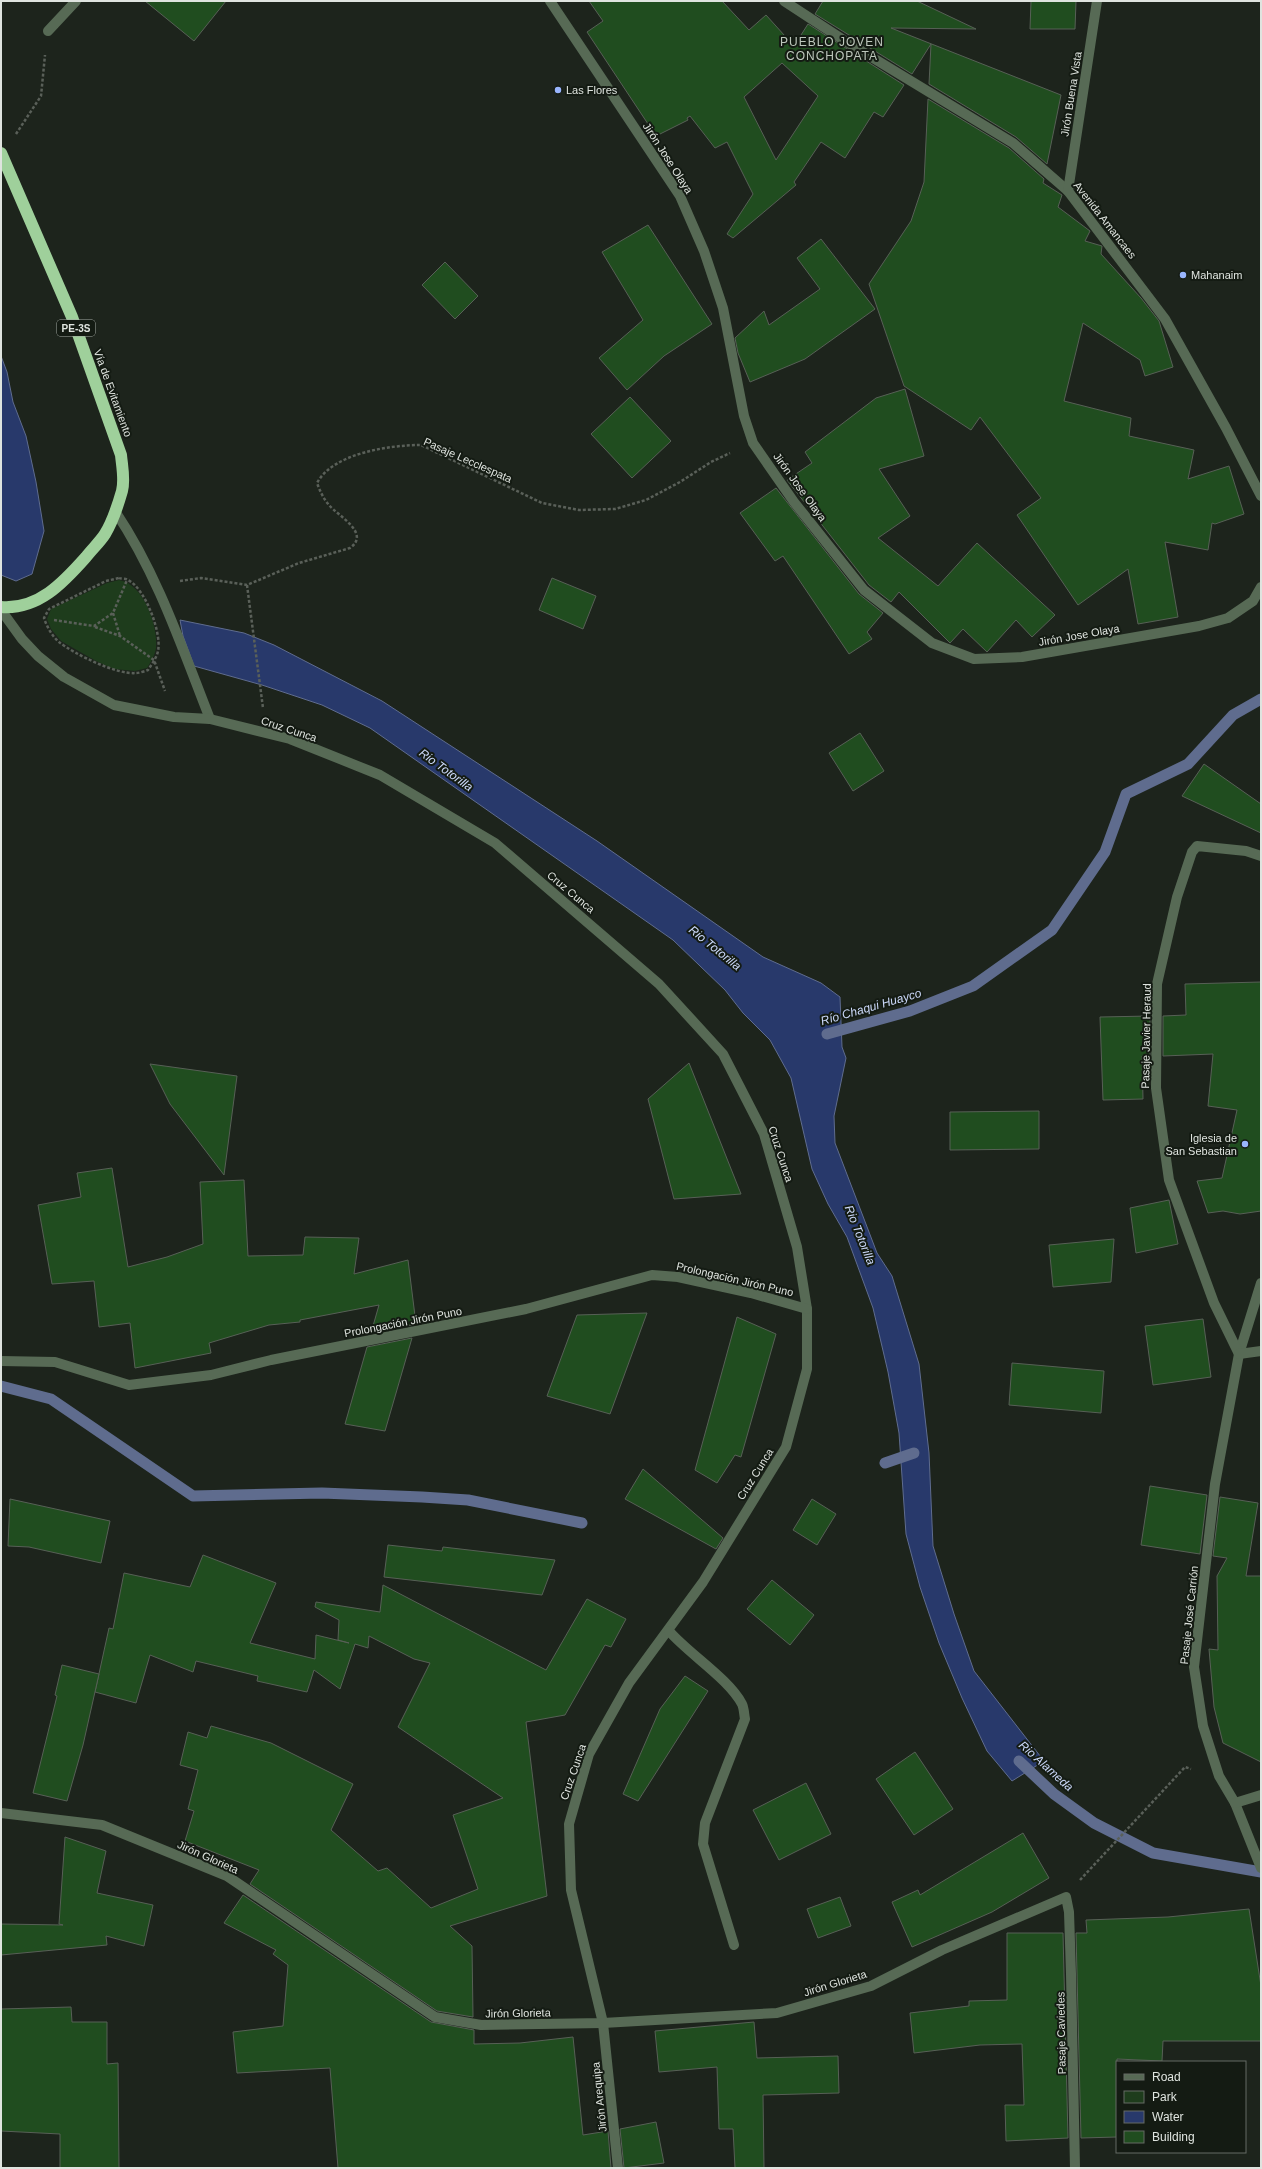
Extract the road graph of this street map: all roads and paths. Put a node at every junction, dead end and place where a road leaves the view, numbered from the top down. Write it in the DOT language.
graph roads {
  1 [pos="76,1"];
  2 [pos="551,1"];
  3 [pos="784,1"];
  4 [pos="1097,1"];
  5 [pos="48,31"];
  6 [pos="1,153"];
  7 [pos="1068,191"];
  8 [pos="753,443"];
  9 [pos="1261,496"];
  10 [pos="115,511"];
  11 [pos="148,568"];
  12 [pos="128,579"];
  13 [pos="179,581"];
  14 [pos="247,585"];
  15 [pos="1261,587"];
  16 [pos="1,608"];
  17 [pos="113,613"];
  18 [pos="44,618"];
  19 [pos="94,626"];
  20 [pos="120,636"];
  21 [pos="22,639"];
  22 [pos="154,660"];
  23 [pos="264,712"];
  24 [pos="174,717"];
  25 [pos="210,719"];
  26 [pos="1261,856"];
  27 [pos="1261,1283"];
  28 [pos="807,1309"];
  29 [pos="1261,1351"];
  30 [pos="1238,1354"];
  31 [pos="1,1361"];
  32 [pos="669,1631"];
  33 [pos="1185,1767"];
  34 [pos="1261,1795"];
  35 [pos="1235,1803"];
  36 [pos="1,1813"];
  37 [pos="1261,1868"];
  38 [pos="1087,1872"];
  39 [pos="1066,1897"];
  40 [pos="734,1945"];
  41 [pos="603,2023"];
  42 [pos="618,2168"];
  43 [pos="1075,2168"];
  1 -- 5 [label="street"];
  2 -- 8 [label="street, Jirón Jose Olaya"];
  3 -- 7 [label="street, Avenida Amancaes"];
  4 -- 7 [label="street, Jirón Buena Vista"];
  5 -- 6 [label="path"];
  6 -- 10 [label="highway, Vía de Evitamiento / PE-3S"];
  7 -- 9 [label="street, Avenida Amancaes"];
  8 -- 14 [label="path, Pasaje Lecclespata"];
  8 -- 15 [label="street, Jirón Jose Olaya"];
  10 -- 11 [label="street"];
  10 -- 16 [label="highway, Vía de Evitamiento / PE-3S"];
  11 -- 12 [label="path"];
  11 -- 25 [label="street"];
  12 -- 17 [label="path"];
  12 -- 18 [label="path"];
  12 -- 22 [label="path"];
  13 -- 14 [label="path"];
  14 -- 23 [label="path"];
  16 -- 21 [label="street, Cruz Cunca"];
  17 -- 19 [label="path"];
  17 -- 20 [label="path"];
  18 -- 19 [label="path"];
  18 -- 21 [label="path"];
  18 -- 22 [label="path"];
  19 -- 20 [label="path"];
  20 -- 22 [label="path"];
  21 -- 24 [label="street, Cruz Cunca"];
  22 -- 24 [label="path"];
  24 -- 25 [label="street, Cruz Cunca"];
  25 -- 28 [label="street, Cruz Cunca"];
  26 -- 30 [label="street, Pasaje Javier Heraud"];
  27 -- 30 [label="street, Pasaje José Carrión"];
  28 -- 31 [label="street, Prolongación Jirón Puno"];
  28 -- 32 [label="street, Cruz Cunca"];
  29 -- 30 [label="street"];
  30 -- 35 [label="street, Pasaje José Carrión"];
  32 -- 40 [label="street"];
  32 -- 41 [label="street, Cruz Cunca"];
  33 -- 38 [label="path"];
  34 -- 35 [label="street"];
  35 -- 37 [label="street, Pasaje José Carrión"];
  36 -- 41 [label="street, Jirón Glorieta"];
  39 -- 41 [label="street, Jirón Glorieta"];
  39 -- 43 [label="street, Pasaje Caviedes"];
  41 -- 42 [label="street, Jirón Arequipa"];
}
